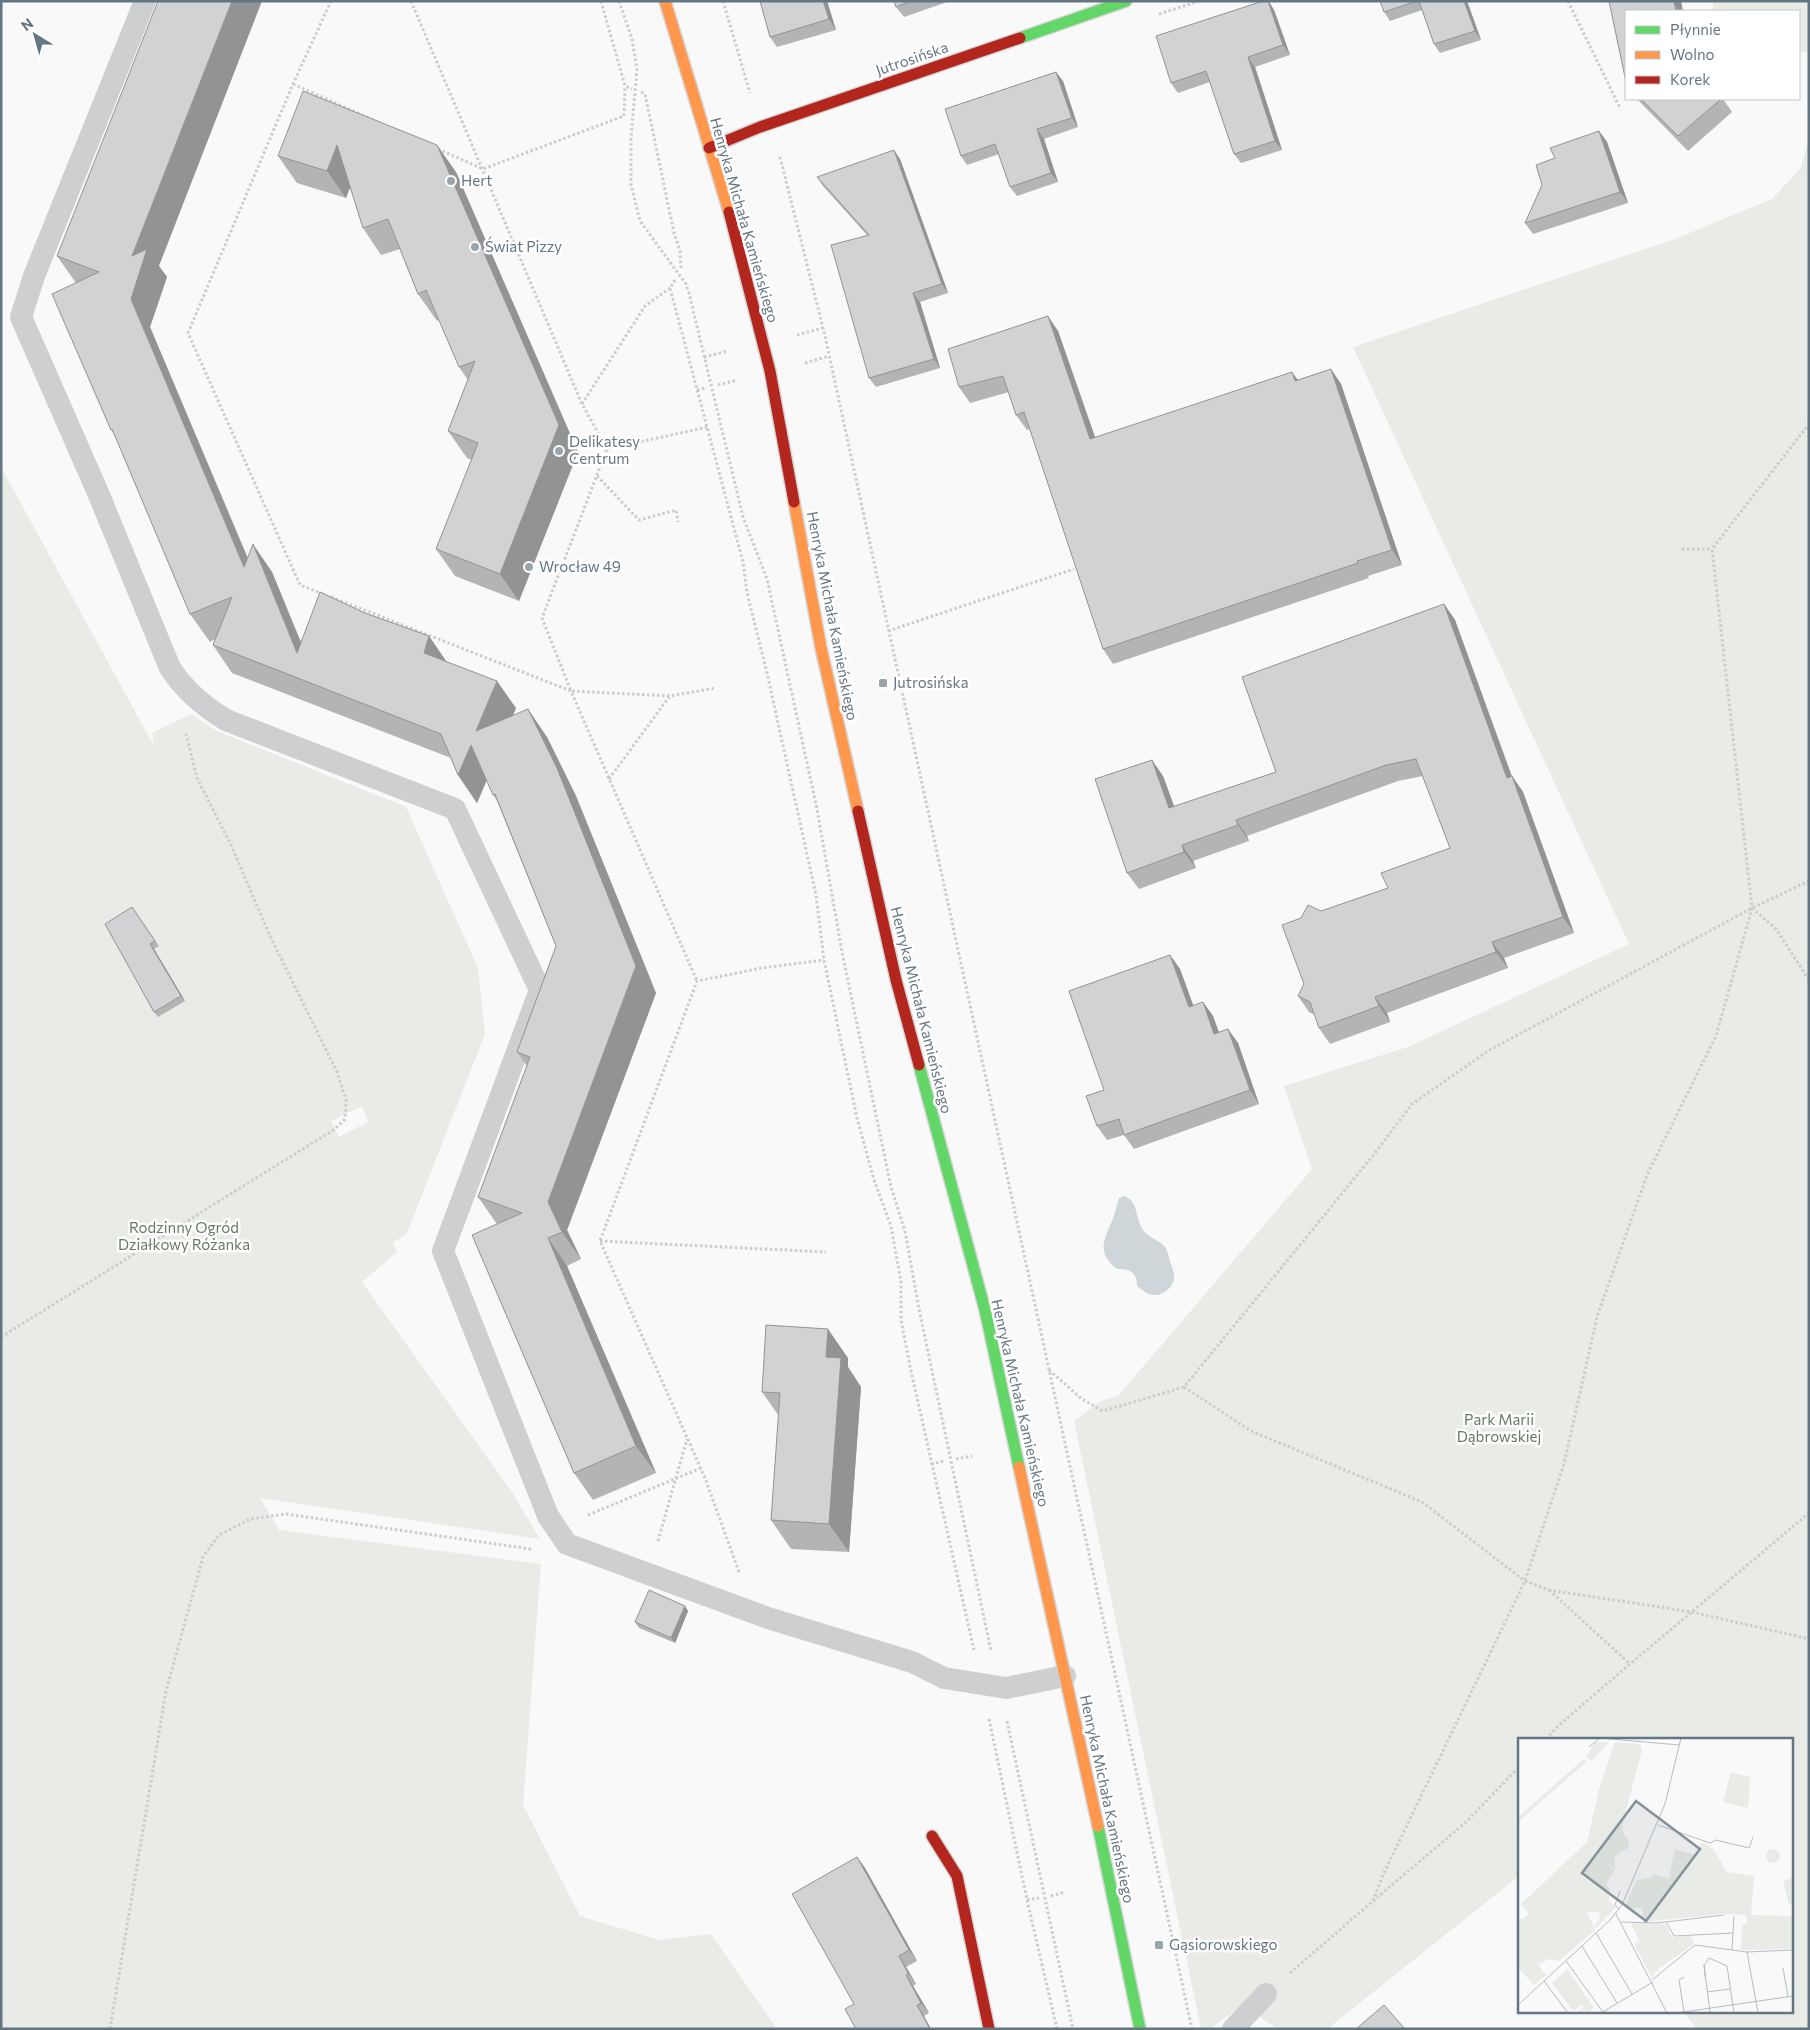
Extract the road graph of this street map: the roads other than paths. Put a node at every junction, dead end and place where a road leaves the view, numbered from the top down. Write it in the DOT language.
graph roads {
  1 [pos="145,1"];
  2 [pos="665,1"];
  3 [pos="1126,1"];
  4 [pos="709,148"];
  5 [pos="1065,1676"];
  6 [pos="932,1836"];
  7 [pos="1266,1994"];
  8 [pos="989,2029"];
  9 [pos="1140,2029"];
  10 [pos="1232,2029"];
  1 -- 5 [label="lane"];
  2 -- 4 [label="street, Henryka Michała Kamieńskiego"];
  3 -- 4 [label="street, Jutrosińska"];
  4 -- 5 [label="street, Henryka Michała Kamieńskiego"];
  5 -- 9 [label="street, Henryka Michała Kamieńskiego"];
  6 -- 8 [label="street"];
  7 -- 10 [label="lane"];
}
